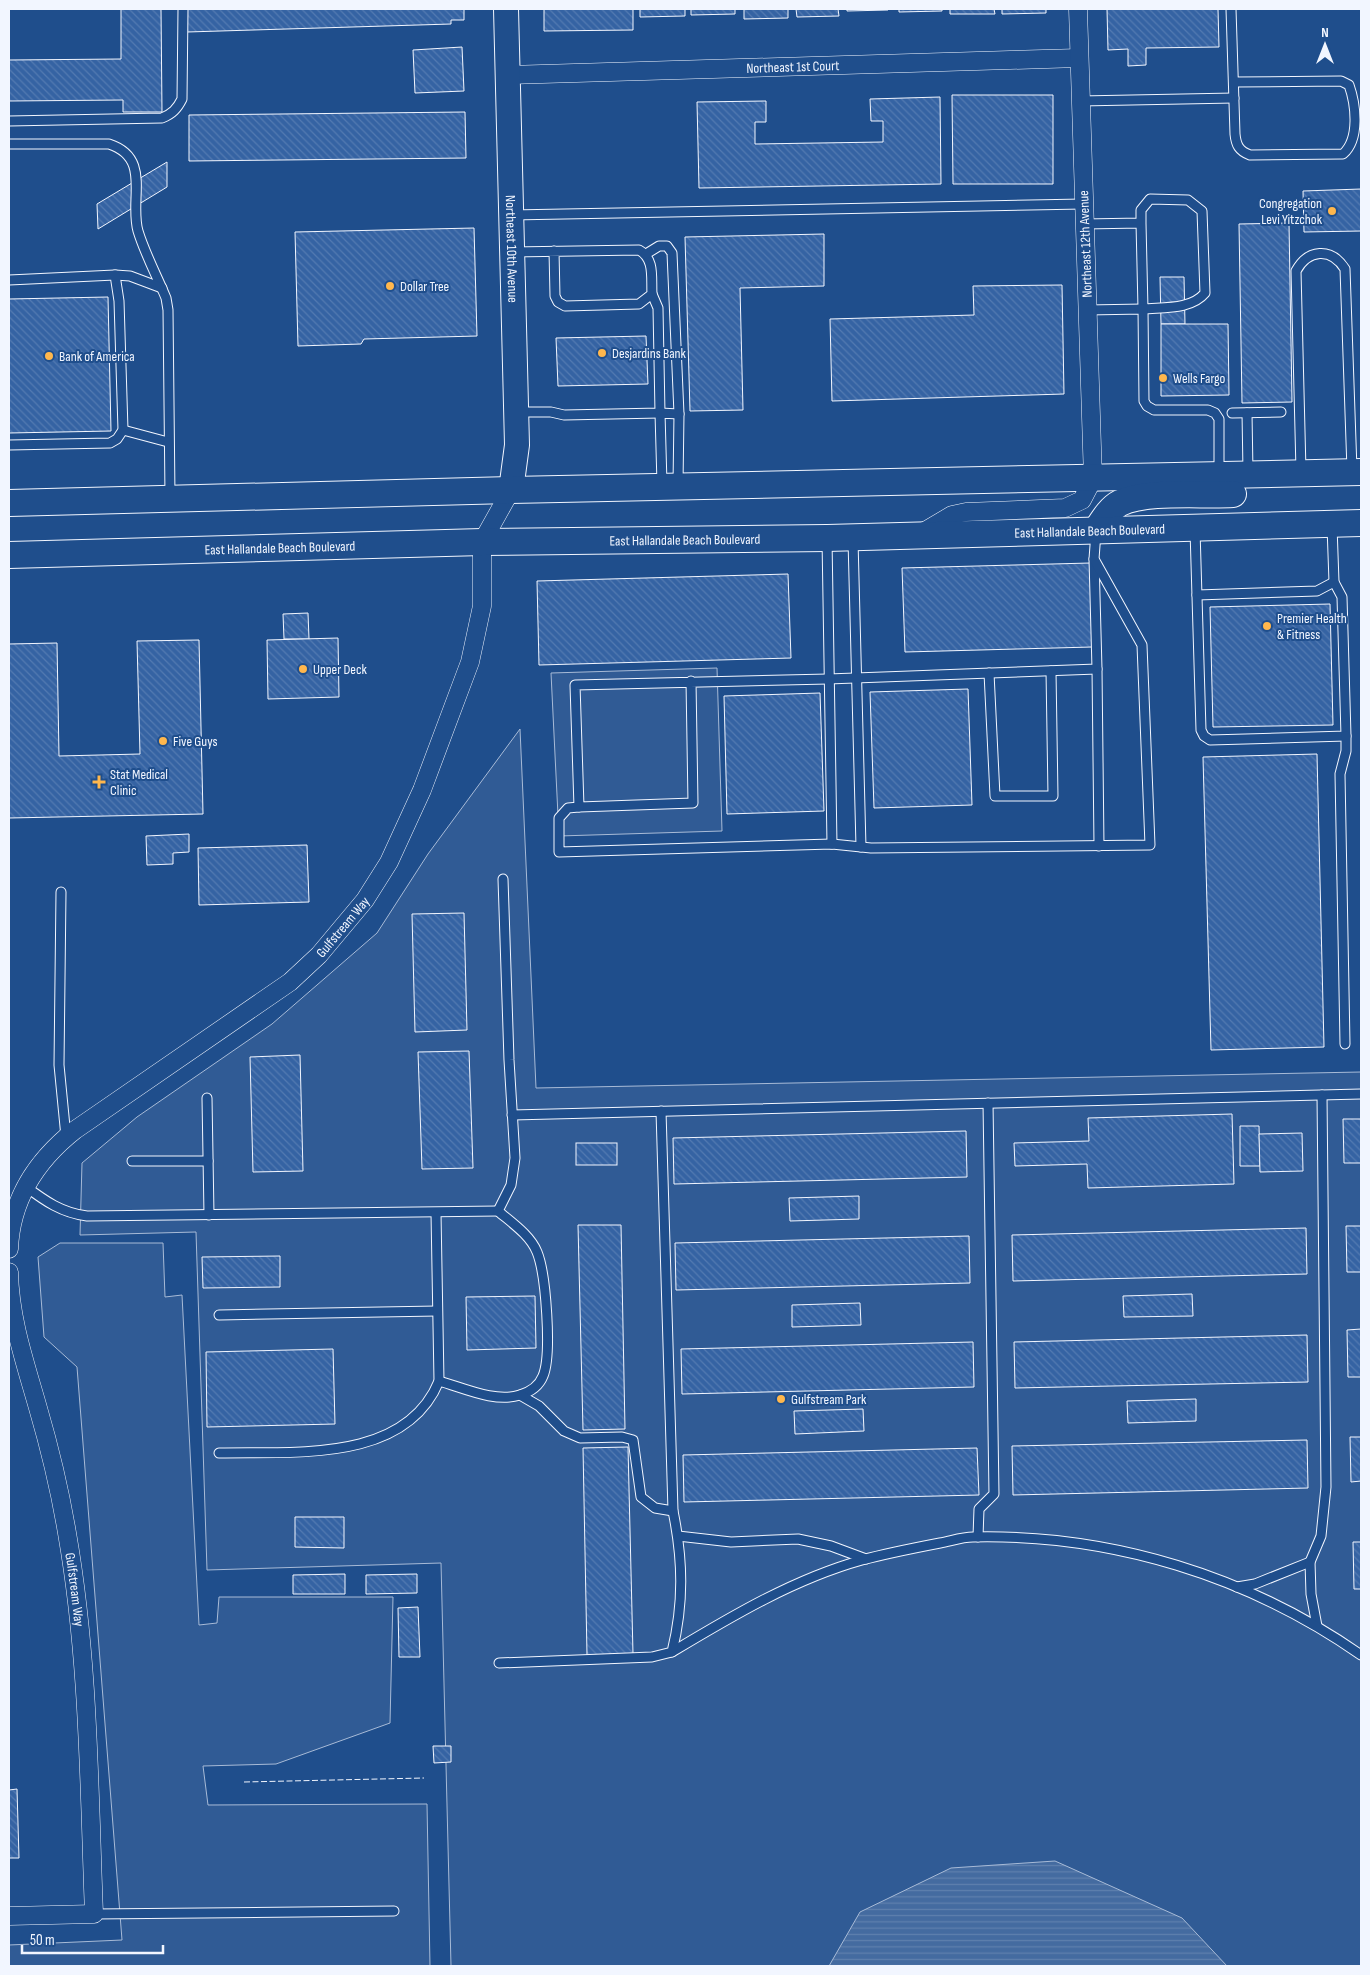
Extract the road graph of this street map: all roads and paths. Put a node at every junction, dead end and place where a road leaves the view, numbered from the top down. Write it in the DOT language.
graph roads {
  1 [pos="183,9"];
  2 [pos="506,9"];
  3 [pos="1078,9"];
  4 [pos="1231,9"];
  5 [pos="1079,58"];
  6 [pos="508,75"];
  7 [pos="1234,82"];
  8 [pos="1234,98"];
  9 [pos="1080,101"];
  10 [pos="9,121"];
  11 [pos="9,144"];
  12 [pos="1083,204"];
  13 [pos="511,215"];
  14 [pos="1141,223"];
  15 [pos="1084,224"];
  16 [pos="554,251"];
  17 [pos="512,252"];
  18 [pos="646,254"];
  19 [pos="115,275"];
  20 [pos="9,280"];
  21 [pos="162,288"];
  22 [pos="652,294"];
  23 [pos="1142,309"];
  24 [pos="1087,310"];
  25 [pos="516,412"];
  26 [pos="1247,412"];
  27 [pos="1281,412"];
  28 [pos="1232,413"];
  29 [pos="660,414"];
  30 [pos="678,414"];
  31 [pos="123,430"];
  32 [pos="168,442"];
  33 [pos="9,445"];
  34 [pos="1357,473"];
  35 [pos="1289,475"];
  36 [pos="1219,476"];
  37 [pos="1248,476"];
  38 [pos="1093,479"];
  39 [pos="670,487"];
  40 [pos="512,490"];
  41 [pos="170,499"];
  42 [pos="9,503"];
  43 [pos="1361,523"];
  44 [pos="1332,524"];
  45 [pos="1195,527"];
  46 [pos="1097,529"];
  47 [pos="914,535"];
  48 [pos="853,537"];
  49 [pos="827,538"];
  50 [pos="482,542"];
  51 [pos="9,555"];
  52 [pos="1094,559"];
  53 [pos="1334,582"];
  54 [pos="1198,595"];
  55 [pos="1097,669"];
  56 [pos="1051,671"];
  57 [pos="989,673"];
  58 [pos="857,677"];
  59 [pos="828,679"];
  60 [pos="691,681"];
  61 [pos="1346,736"];
  62 [pos="579,808"];
  63 [pos="832,844"];
  64 [pos="1098,846"];
  65 [pos="861,847"];
  66 [pos="503,880"];
  67 [pos="61,892"];
  68 [pos="1345,1044"];
  69 [pos="1361,1094"];
  70 [pos="1322,1095"];
  71 [pos="207,1098"];
  72 [pos="988,1103"];
  73 [pos="661,1111"];
  74 [pos="512,1115"];
  75 [pos="66,1137"];
  76 [pos="132,1161"];
  77 [pos="208,1161"];
  78 [pos="25,1186"];
  79 [pos="498,1211"];
  80 [pos="436,1213"];
  81 [pos="209,1215"];
  82 [pos="9,1249"];
  83 [pos="9,1272"];
  84 [pos="437,1311"];
  85 [pos="219,1315"];
  86 [pos="439,1381"];
  87 [pos="520,1395"];
  88 [pos="219,1453"];
  89 [pos="673,1511"];
  90 [pos="678,1536"];
  91 [pos="978,1538"];
  92 [pos="866,1559"];
  93 [pos="1310,1562"];
  94 [pos="1237,1587"];
  95 [pos="1317,1626"];
  96 [pos="672,1652"];
  97 [pos="1361,1655"];
  98 [pos="498,1663"];
  99 [pos="394,1911"];
  100 [pos="94,1914"];
  101 [pos="9,1916"];
  1 -- 10 [label="lane"];
  2 -- 6 [label="street, Northeast 10th Avenue"];
  3 -- 5 [label="street, Northeast 12th Avenue"];
  4 -- 7 [label="lane"];
  5 -- 6 [label="street, Northeast 1st Court"];
  5 -- 9 [label="street, Northeast 12th Avenue"];
  6 -- 13 [label="street, Northeast 10th Avenue"];
  7 -- 8 [label="lane"];
  7 -- 8 [label="lane"];
  8 -- 9 [label="lane"];
  9 -- 12 [label="street, Northeast 12th Avenue"];
  11 -- 21 [label="lane"];
  12 -- 13 [label="lane"];
  12 -- 15 [label="street, Northeast 12th Avenue"];
  13 -- 17 [label="street, Northeast 10th Avenue"];
  14 -- 15 [label="lane"];
  14 -- 23 [label="lane"];
  14 -- 23 [label="lane"];
  15 -- 24 [label="street, Northeast 12th Avenue"];
  16 -- 17 [label="lane"];
  16 -- 18 [label="lane"];
  16 -- 22 [label="lane"];
  17 -- 25 [label="street, Northeast 10th Avenue"];
  18 -- 22 [label="lane"];
  18 -- 30 [label="lane"];
  19 -- 20 [label="lane"];
  19 -- 21 [label="lane"];
  19 -- 31 [label="lane"];
  21 -- 32 [label="lane"];
  22 -- 29 [label="lane"];
  23 -- 24 [label="lane"];
  23 -- 36 [label="lane"];
  24 -- 38 [label="street, Northeast 12th Avenue"];
  25 -- 29 [label="lane"];
  25 -- 40 [label="street, Northeast 10th Avenue"];
  26 -- 27 [label="lane"];
  26 -- 28 [label="lane"];
  26 -- 37 [label="lane"];
  29 -- 30 [label="lane"];
  29 -- 39 [label="lane"];
  30 -- 39 [label="lane"];
  31 -- 32 [label="lane"];
  31 -- 33 [label="lane"];
  32 -- 41 [label="lane"];
  34 -- 35 [label="main road"];
  34 -- 35 [label="lane"];
  35 -- 37 [label="main road"];
  35 -- 46 [label="main road"];
  36 -- 37 [label="main road"];
  36 -- 38 [label="main road"];
  38 -- 39 [label="main road"];
  38 -- 47 [label="street"];
  39 -- 40 [label="main road"];
  40 -- 41 [label="main road"];
  40 -- 50 [label="street, Gulfstream Way"];
  41 -- 42 [label="main road"];
  43 -- 44 [label="main road, East Hallandale Beach Boulevard"];
  44 -- 45 [label="main road, East Hallandale Beach Boulevard"];
  44 -- 53 [label="lane"];
  45 -- 46 [label="main road, East Hallandale Beach Boulevard"];
  45 -- 54 [label="lane"];
  46 -- 47 [label="main road, East Hallandale Beach Boulevard"];
  46 -- 52 [label="lane"];
  47 -- 48 [label="main road, East Hallandale Beach Boulevard"];
  48 -- 49 [label="main road, East Hallandale Beach Boulevard"];
  48 -- 58 [label="lane"];
  49 -- 50 [label="main road, East Hallandale Beach Boulevard"];
  49 -- 59 [label="lane"];
  50 -- 51 [label="main road, East Hallandale Beach Boulevard"];
  50 -- 75 [label="street, Gulfstream Way"];
  52 -- 55 [label="lane"];
  52 -- 64 [label="lane"];
  53 -- 54 [label="lane"];
  53 -- 61 [label="lane"];
  54 -- 61 [label="lane"];
  55 -- 56 [label="lane"];
  55 -- 64 [label="lane"];
  56 -- 57 [label="lane"];
  56 -- 57 [label="lane"];
  57 -- 58 [label="lane"];
  58 -- 59 [label="lane"];
  58 -- 65 [label="lane"];
  59 -- 60 [label="lane"];
  59 -- 63 [label="lane"];
  60 -- 62 [label="lane"];
  60 -- 62 [label="lane"];
  61 -- 68 [label="lane"];
  62 -- 63 [label="lane"];
  63 -- 65 [label="lane"];
  64 -- 65 [label="lane"];
  66 -- 74 [label="lane"];
  67 -- 75 [label="lane"];
  69 -- 70 [label="lane"];
  70 -- 72 [label="lane"];
  70 -- 93 [label="lane"];
  71 -- 77 [label="lane"];
  72 -- 73 [label="lane"];
  72 -- 91 [label="lane"];
  73 -- 74 [label="lane"];
  73 -- 89 [label="lane"];
  74 -- 79 [label="lane"];
  75 -- 78 [label="street, Gulfstream Way"];
  76 -- 77 [label="lane"];
  77 -- 81 [label="lane"];
  78 -- 81 [label="lane"];
  78 -- 82 [label="street, Gulfstream Way"];
  79 -- 80 [label="lane"];
  79 -- 87 [label="lane"];
  80 -- 81 [label="lane"];
  80 -- 84 [label="lane"];
  83 -- 100 [label="street, Gulfstream Way"];
  84 -- 85 [label="lane"];
  84 -- 86 [label="lane"];
  86 -- 87 [label="lane"];
  86 -- 88 [label="lane"];
  87 -- 89 [label="lane"];
  89 -- 90 [label="lane"];
  90 -- 92 [label="lane"];
  90 -- 96 [label="lane"];
  91 -- 92 [label="lane"];
  91 -- 94 [label="lane"];
  92 -- 96 [label="lane"];
  93 -- 94 [label="lane"];
  93 -- 95 [label="lane"];
  94 -- 95 [label="lane"];
  95 -- 97 [label="lane"];
  96 -- 98 [label="lane"];
  99 -- 100 [label="lane"];
  100 -- 101 [label="street"];
}
